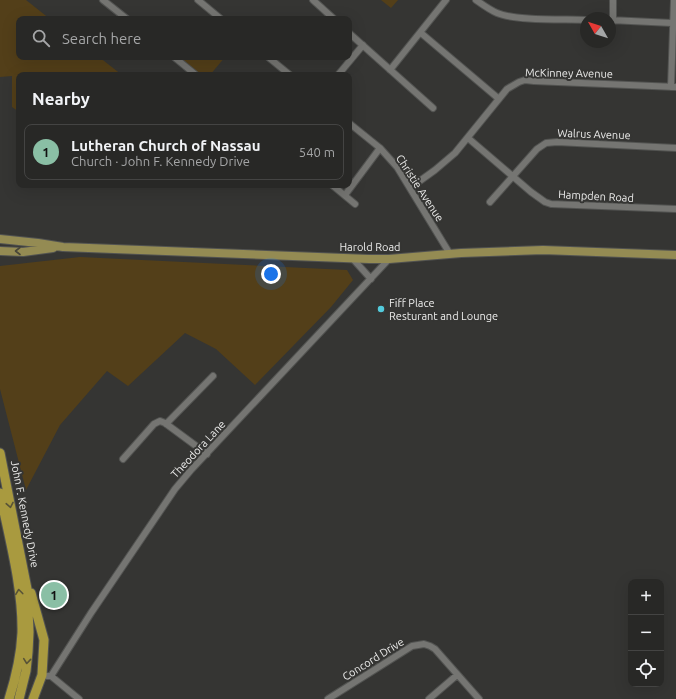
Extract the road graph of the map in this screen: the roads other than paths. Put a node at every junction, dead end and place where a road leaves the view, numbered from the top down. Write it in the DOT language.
graph roads {
  1 [pos="103,0"];
  2 [pos="198,0"];
  3 [pos="313,0"];
  4 [pos="446,0"];
  5 [pos="476,0"];
  6 [pos="614,0"];
  7 [pos="674,0"];
  8 [pos="613,12"];
  9 [pos="123,16"];
  10 [pos="217,16"];
  11 [pos="331,16"];
  12 [pos="580,20"];
  13 [pos="616,20"];
  14 [pos="672,23"];
  15 [pos="421,33"];
  16 [pos="352,36"];
  17 [pos="363,45"];
  18 [pos="352,58"];
  19 [pos="178,60"];
  20 [pos="272,60"];
  21 [pos="350,60"];
  22 [pos="390,70"];
  23 [pos="192,72"];
  24 [pos="286,72"];
  25 [pos="340,72"];
  26 [pos="673,87"];
  27 [pos="499,99"];
  28 [pos="433,108"];
  29 [pos="352,125"];
  30 [pos="468,138"];
  31 [pos="380,148"];
  32 [pos="676,148"];
  33 [pos="512,176"];
  34 [pos="352,186"];
  35 [pos="336,188"];
  36 [pos="351,188"];
  37 [pos="410,188"];
  38 [pos="345,196"];
  39 [pos="490,202"];
  40 [pos="355,204"];
  41 [pos="676,209"];
  42 [pos="0,240"];
  43 [pos="63,247"];
  44 [pos="0,251"];
  45 [pos="450,254"];
  46 [pos="676,255"];
  47 [pos="353,259"];
  48 [pos="389,259"];
  49 [pos="371,279"];
  50 [pos="213,376"];
  51 [pos="166,424"];
  52 [pos="0,453"];
  53 [pos="207,454"];
  54 [pos="123,459"];
  55 [pos="0,493"];
  56 [pos="26,580"];
  57 [pos="46,675"];
  58 [pos="457,675"];
  59 [pos="9,699"];
  60 [pos="19,699"];
  61 [pos="33,699"];
  62 [pos="79,699"];
  63 [pos="328,699"];
  64 [pos="429,699"];
  65 [pos="479,699"];
  1 -- 9 [label="street"];
  2 -- 10 [label="street"];
  3 -- 11 [label="street"];
  4 -- 15 [label="street"];
  5 -- 12 [label="street"];
  6 -- 8 [label="street"];
  7 -- 14 [label="street"];
  13 -- 14 [label="street"];
  14 -- 26 [label="street"];
  15 -- 22 [label="street"];
  15 -- 27 [label="street"];
  16 -- 17 [label="street"];
  17 -- 18 [label="street"];
  17 -- 22 [label="street"];
  19 -- 23 [label="street"];
  20 -- 24 [label="street"];
  21 -- 25 [label="street"];
  22 -- 28 [label="street"];
  26 -- 27 [label="street, McKinney Avenue"];
  27 -- 30 [label="street, McKinney Avenue"];
  29 -- 31 [label="street, Christie Avenue"];
  30 -- 33 [label="street, Hampden Road"];
  30 -- 37 [label="street, McKinney Avenue"];
  31 -- 34 [label="street"];
  31 -- 37 [label="street, Christie Avenue"];
  32 -- 33 [label="street, Walrus Avenue"];
  33 -- 39 [label="street, Walrus Avenue"];
  33 -- 41 [label="street, Hampden Road"];
  35 -- 38 [label="street"];
  36 -- 38 [label="street"];
  37 -- 45 [label="street, Christie Avenue"];
  38 -- 40 [label="street"];
  42 -- 43 [label="main road, Harold Road"];
  43 -- 44 [label="main road, Harold Road, one-way"];
  43 -- 47 [label="main road, Harold Road"];
  45 -- 46 [label="main road, Harold Road"];
  45 -- 48 [label="main road, Harold Road"];
  47 -- 48 [label="main road, Harold Road"];
  47 -- 49 [label="street"];
  48 -- 49 [label="street, Theodora Lane"];
  49 -- 53 [label="street, Theodora Lane"];
  50 -- 51 [label="street"];
  51 -- 53 [label="street"];
  51 -- 54 [label="street"];
  52 -- 56 [label="highway, John F. Kennedy Drive, one-way"];
  53 -- 57 [label="street, Theodora Lane"];
  59 -- 55 [label="highway, John F. Kennedy Drive, one-way"];
  56 -- 57 [label="highway"];
  56 -- 60 [label="highway, John F. Kennedy Drive, one-way"];
  57 -- 61 [label="highway"];
  57 -- 62 [label="street"];
  58 -- 63 [label="street, Concord Drive"];
  58 -- 64 [label="street"];
  58 -- 65 [label="street, Concord Drive"];
}
